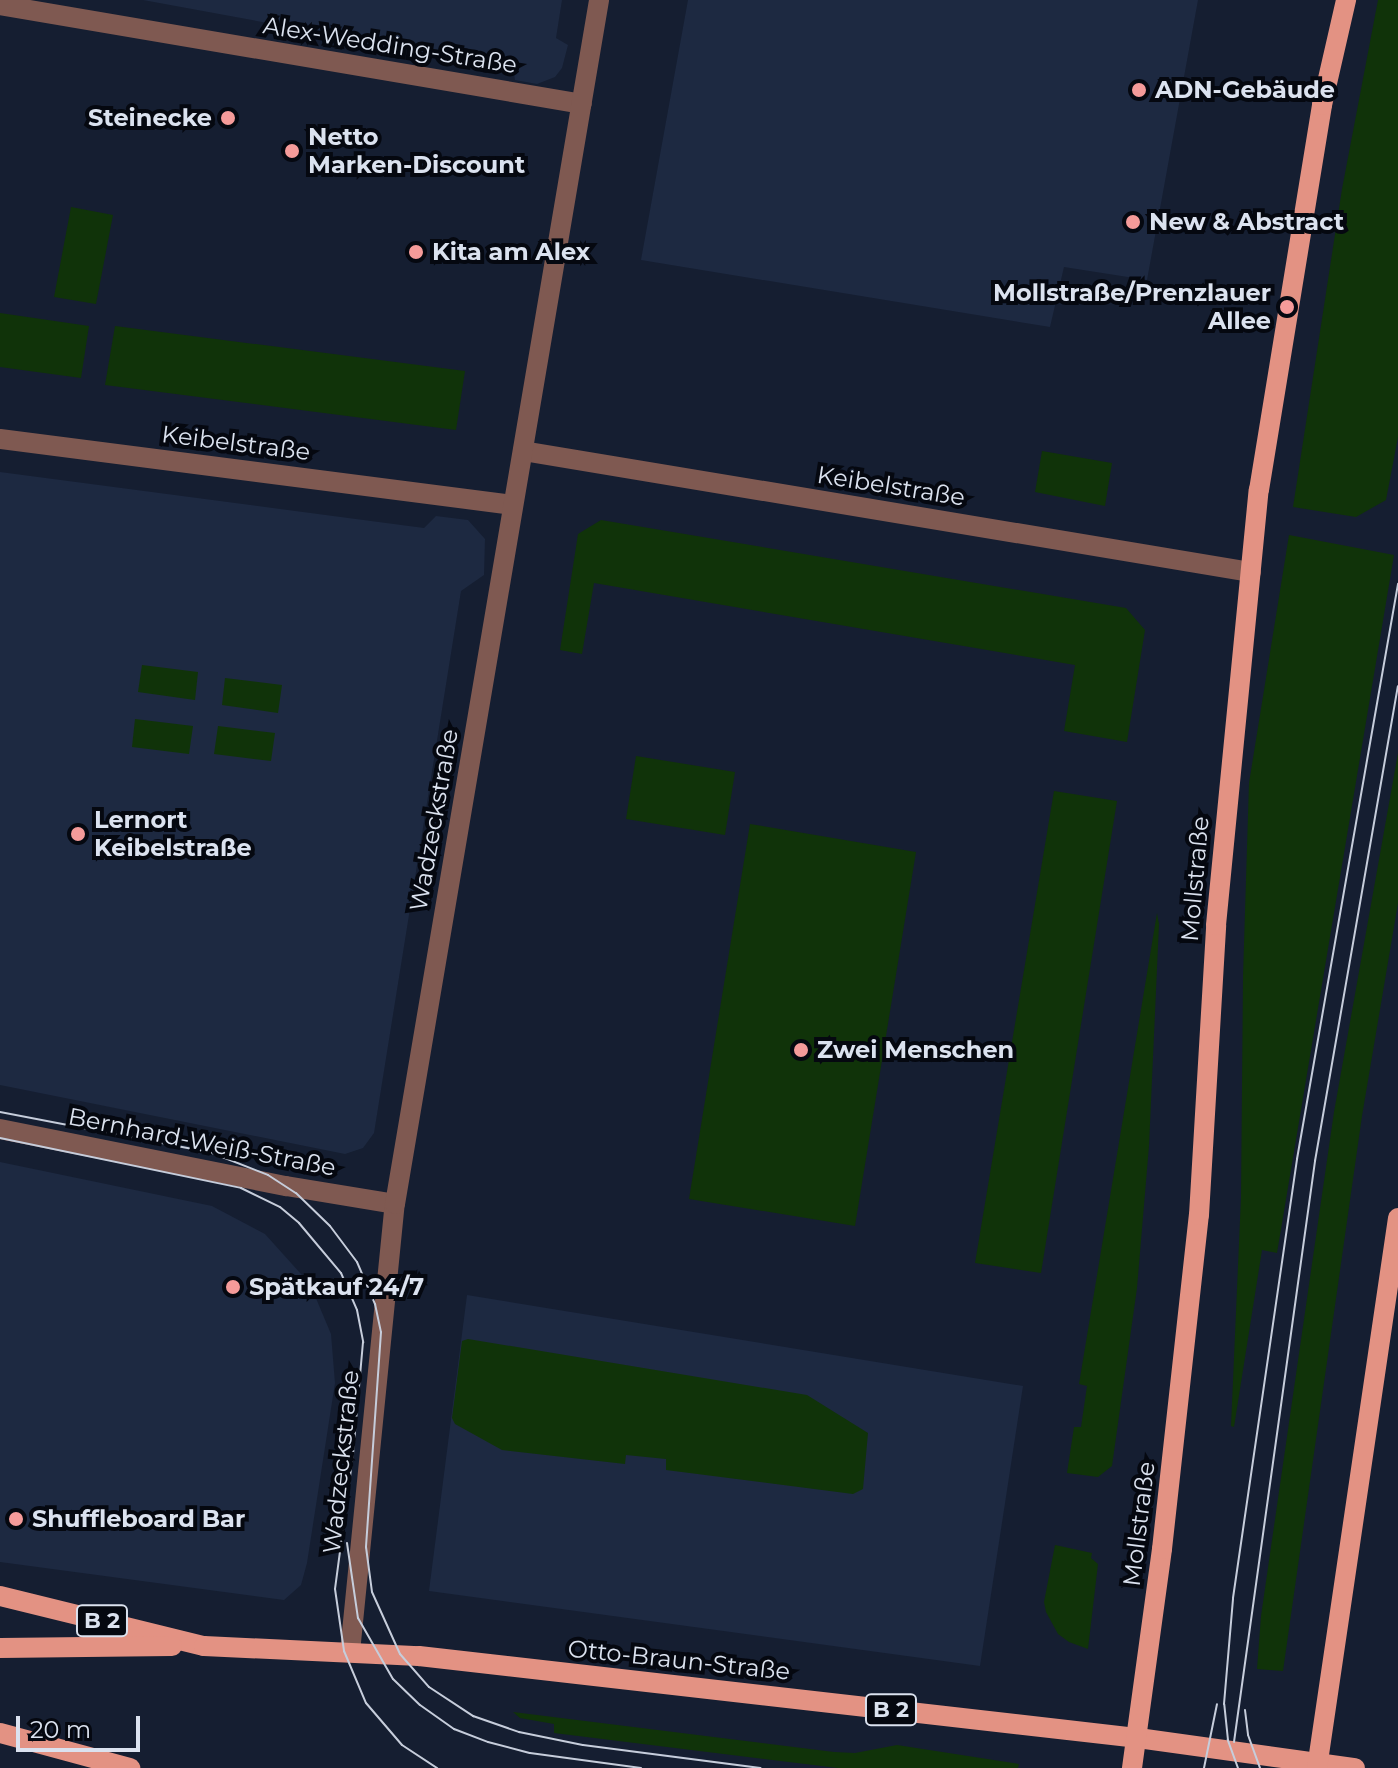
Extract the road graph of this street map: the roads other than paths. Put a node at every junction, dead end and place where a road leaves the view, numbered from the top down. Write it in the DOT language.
graph roads {
  1 [pos="599,0"];
  2 [pos="1346,0"];
  3 [pos="0,5"];
  4 [pos="582,104"];
  5 [pos="0,439"];
  6 [pos="523,451"];
  7 [pos="513,505"];
  8 [pos="1251,572"];
  9 [pos="0,1129"];
  10 [pos="395,1204"];
  11 [pos="1398,1218"];
  12 [pos="0,1596"];
  13 [pos="204,1646"];
  14 [pos="0,1648"];
  15 [pos="350,1652"];
  16 [pos="0,1733"];
  17 [pos="1138,1738"];
  18 [pos="1317,1765"];
  19 [pos="130,1768"];
  20 [pos="1132,1768"];
  21 [pos="1355,1768"];
  1 -- 4 [label="street, Wadzeckstraße"];
  2 -- 8 [label="main road, Mollstraße"];
  3 -- 4 [label="street, Alex-Wedding-Straße"];
  4 -- 6 [label="street, Wadzeckstraße"];
  5 -- 7 [label="street, Keibelstraße"];
  6 -- 7 [label="street, Wadzeckstraße"];
  6 -- 8 [label="street, Keibelstraße"];
  7 -- 10 [label="street, Wadzeckstraße"];
  8 -- 17 [label="main road, Mollstraße"];
  9 -- 10 [label="street, Bernhard-Weiß-Straße"];
  10 -- 15 [label="street, Wadzeckstraße"];
  11 -- 18 [label="main road"];
  12 -- 13 [label="main road, Otto-Braun-Straße / B 2"];
  13 -- 14 [label="main road"];
  13 -- 15 [label="main road, Otto-Braun-Straße / B 2"];
  15 -- 17 [label="main road, Otto-Braun-Straße / B 2"];
  16 -- 19 [label="main road"];
  17 -- 18 [label="main road, Otto-Braun-Straße / B 2"];
  17 -- 20 [label="main road, Mollstraße"];
  18 -- 21 [label="main road, Otto-Braun-Straße / B 2"];
}
